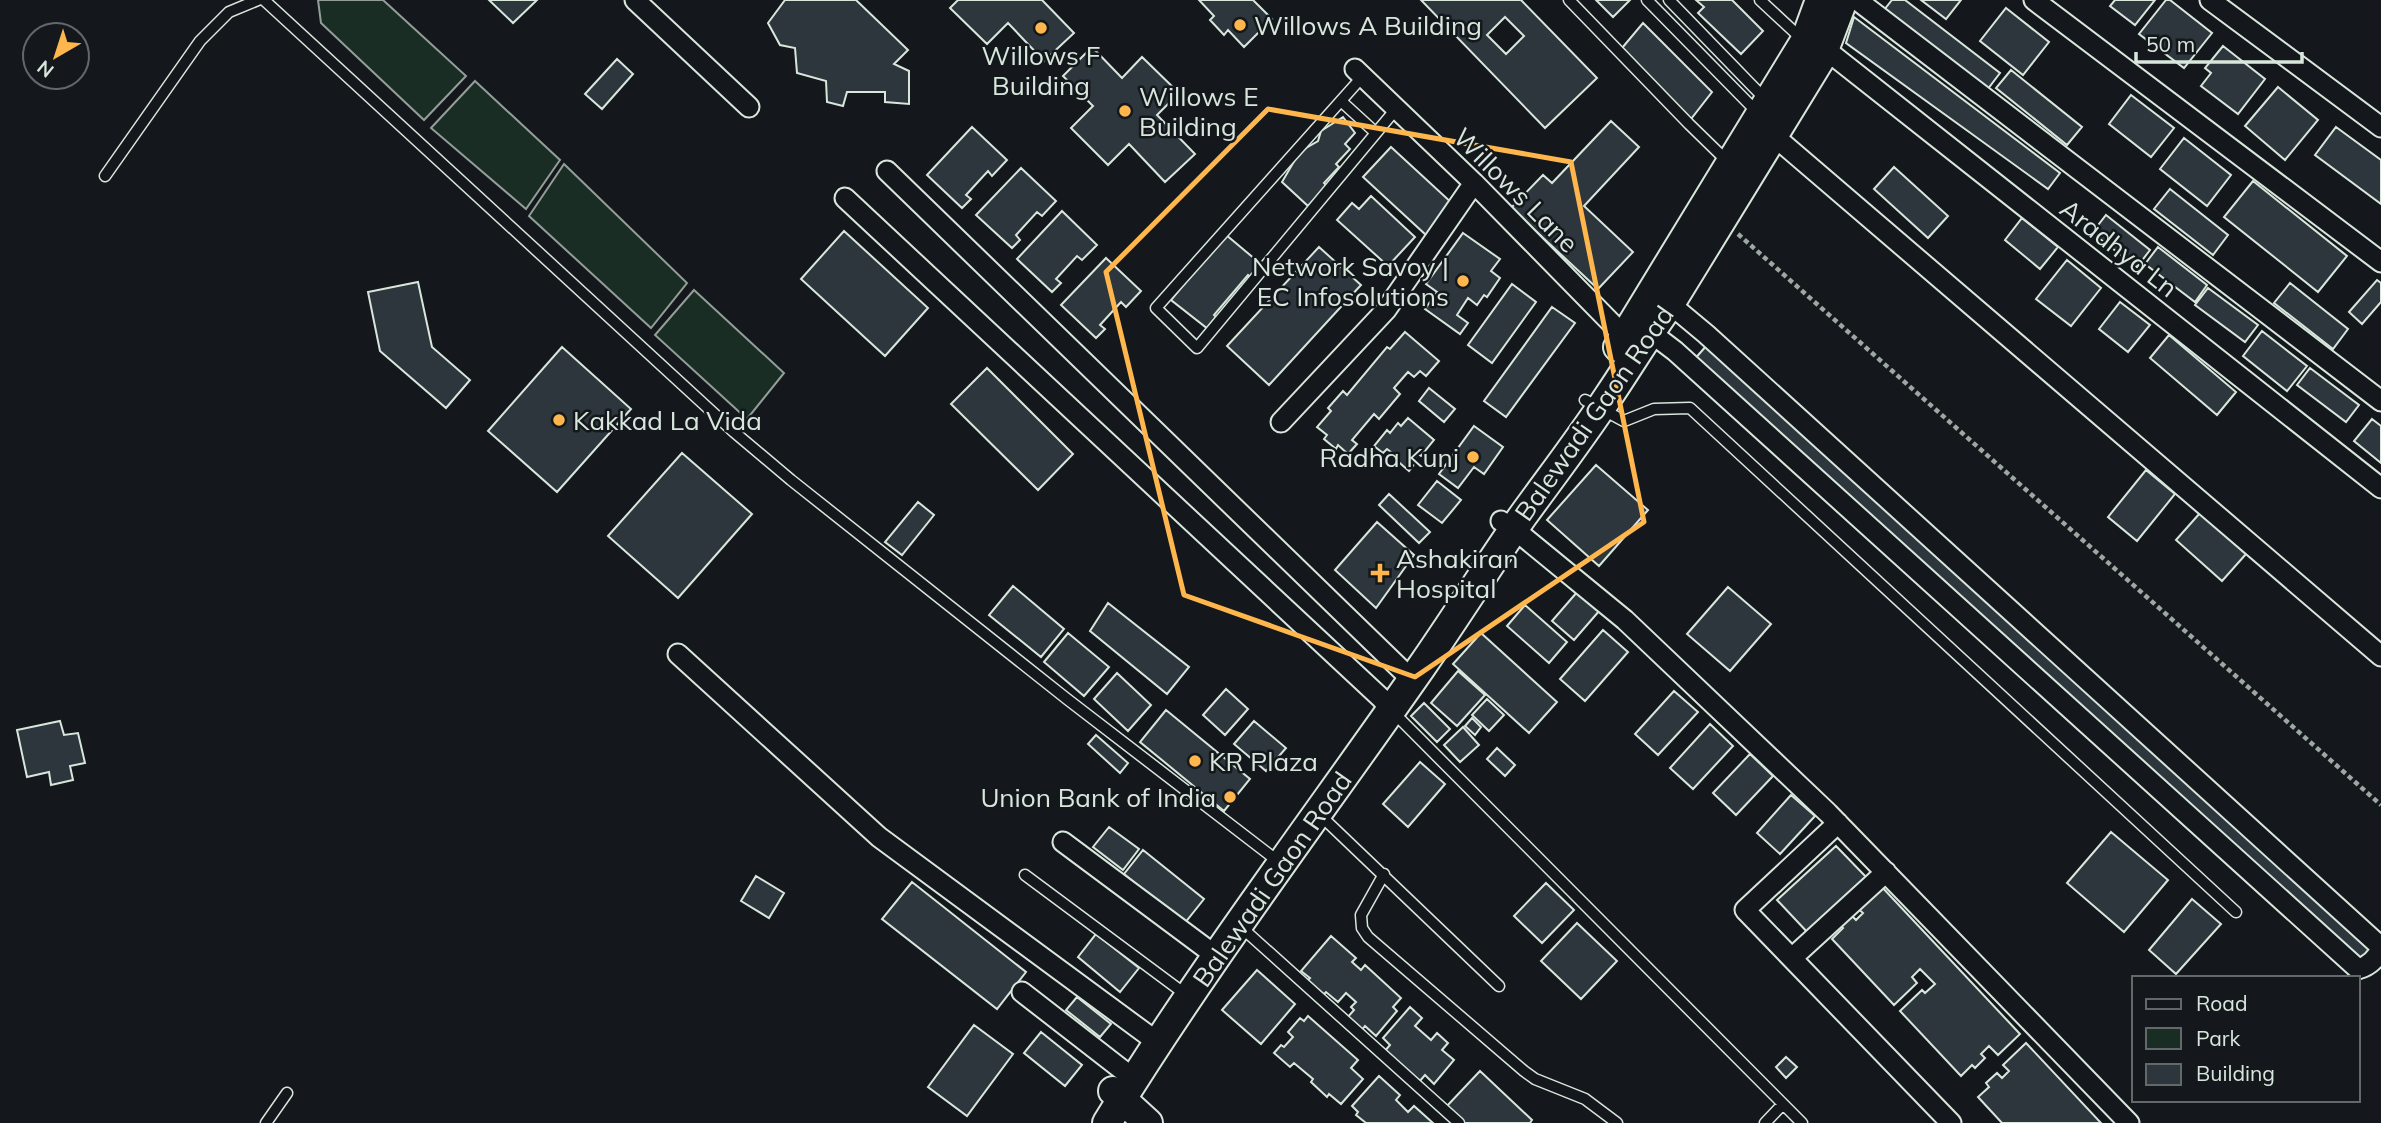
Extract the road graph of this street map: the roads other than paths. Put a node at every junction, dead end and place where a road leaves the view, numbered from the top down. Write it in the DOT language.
graph roads {
  1 [pos="258,0"];
  2 [pos="264,0"];
  3 [pos="635,0"];
  4 [pos="1569,0"];
  5 [pos="1647,0"];
  6 [pos="1669,0"];
  7 [pos="1760,0"];
  8 [pos="1820,0"];
  9 [pos="1843,0"];
  10 [pos="1857,0"];
  11 [pos="2034,0"];
  12 [pos="2210,0"];
  13 [pos="1815,45"];
  14 [pos="1359,73"];
  15 [pos="1341,101"];
  16 [pos="749,107"];
  17 [pos="1396,109"];
  18 [pos="1767,117"];
  19 [pos="2381,127"];
  20 [pos="1376,133"];
  21 [pos="1729,163"];
  22 [pos="887,171"];
  23 [pos="105,176"];
  24 [pos="1474,183"];
  25 [pos="845,198"];
  26 [pos="2381,262"];
  27 [pos="1670,304"];
  28 [pos="1706,334"];
  29 [pos="1638,339"];
  30 [pos="1684,359"];
  31 [pos="2381,401"];
  32 [pos="1593,403"];
  33 [pos="1281,422"];
  34 [pos="2381,488"];
  35 [pos="1508,525"];
  36 [pos="678,654"];
  37 [pos="2381,656"];
  38 [pos="1406,675"];
  39 [pos="1386,704"];
  40 [pos="1318,813"];
  41 [pos="1838,823"];
  42 [pos="1063,842"];
  43 [pos="1276,860"];
  44 [pos="1886,872"];
  45 [pos="1025,874"];
  46 [pos="1384,874"];
  47 [pos="2236,912"];
  48 [pos="1238,924"];
  49 [pos="2381,948"];
  50 [pos="1209,950"];
  51 [pos="1792,958"];
  52 [pos="1499,986"];
  53 [pos="1181,991"];
  54 [pos="1021,992"];
  55 [pos="1149,1036"];
  56 [pos="1120,1087"];
  57 [pos="287,1093"];
  58 [pos="1783,1104"];
  59 [pos="266,1123"];
  60 [pos="1093,1123"];
  61 [pos="1107,1123"];
  62 [pos="1148,1123"];
  63 [pos="1459,1123"];
  64 [pos="1617,1123"];
  65 [pos="1765,1123"];
  66 [pos="1802,1123"];
  67 [pos="1951,1123"];
  68 [pos="2129,1123"];
  1 -- 23 [label="lane"];
  2 -- 43 [label="lane"];
  3 -- 16 [label="street"];
  4 -- 21 [label="lane"];
  5 -- 18 [label="lane"];
  6 -- 18 [label="lane"];
  7 -- 13 [label="lane"];
  8 -- 13 [label="main road, Balewadi Gaon Road"];
  9 -- 13 [label="main road, Balewadi Gaon Road"];
  10 -- 31 [label="street"];
  11 -- 26 [label="street"];
  12 -- 19 [label="street"];
  13 -- 18 [label="main road, Balewadi Gaon Road"];
  13 -- 34 [label="street, Aradhya Ln"];
  14 -- 15 [label="lane"];
  14 -- 17 [label="street, Willows Lane"];
  15 -- 20 [label="lane"];
  15 -- 20 [label="lane"];
  17 -- 20 [label="lane"];
  17 -- 24 [label="street, Willows Lane"];
  18 -- 21 [label="main road, Balewadi Gaon Road"];
  18 -- 27 [label="main road, Balewadi Gaon Road"];
  18 -- 37 [label="street"];
  21 -- 29 [label="main road, Balewadi Gaon Road"];
  22 -- 38 [label="street"];
  24 -- 29 [label="street, Willows Lane"];
  24 -- 33 [label="street"];
  25 -- 39 [label="street"];
  27 -- 28 [label="street"];
  27 -- 29 [label="main road, Balewadi Gaon Road"];
  28 -- 30 [label="street"];
  28 -- 49 [label="street"];
  29 -- 30 [label="street, Willows Lane"];
  29 -- 32 [label="main road, Balewadi Gaon Road"];
  30 -- 49 [label="street, Willows Lane"];
  32 -- 35 [label="main road, Balewadi Gaon Road"];
  32 -- 47 [label="lane"];
  35 -- 38 [label="main road, Balewadi Gaon Road"];
  35 -- 41 [label="street"];
  36 -- 55 [label="street"];
  38 -- 39 [label="main road, Balewadi Gaon Road"];
  39 -- 40 [label="main road, Balewadi Gaon Road"];
  39 -- 43 [label="main road, Balewadi Gaon Road"];
  39 -- 58 [label="lane"];
  40 -- 43 [label="main road, Balewadi Gaon Road"];
  40 -- 46 [label="lane"];
  41 -- 44 [label="street"];
  41 -- 51 [label="street"];
  42 -- 50 [label="street"];
  43 -- 48 [label="main road, Balewadi Gaon Road"];
  43 -- 50 [label="main road, Balewadi Gaon Road"];
  44 -- 51 [label="street"];
  44 -- 68 [label="street"];
  45 -- 53 [label="lane"];
  46 -- 52 [label="lane"];
  46 -- 64 [label="lane"];
  48 -- 56 [label="main road, Balewadi Gaon Road"];
  48 -- 63 [label="lane"];
  50 -- 53 [label="main road, Balewadi Gaon Road"];
  51 -- 67 [label="street"];
  53 -- 55 [label="main road, Balewadi Gaon Road"];
  54 -- 56 [label="street"];
  55 -- 56 [label="main road, Balewadi Gaon Road"];
  56 -- 60 [label="main road, Balewadi Gaon Road"];
  56 -- 61 [label="main road, Balewadi Gaon Road"];
  56 -- 62 [label="main road"];
  57 -- 59 [label="lane"];
  58 -- 65 [label="lane"];
  58 -- 66 [label="lane"];
}
